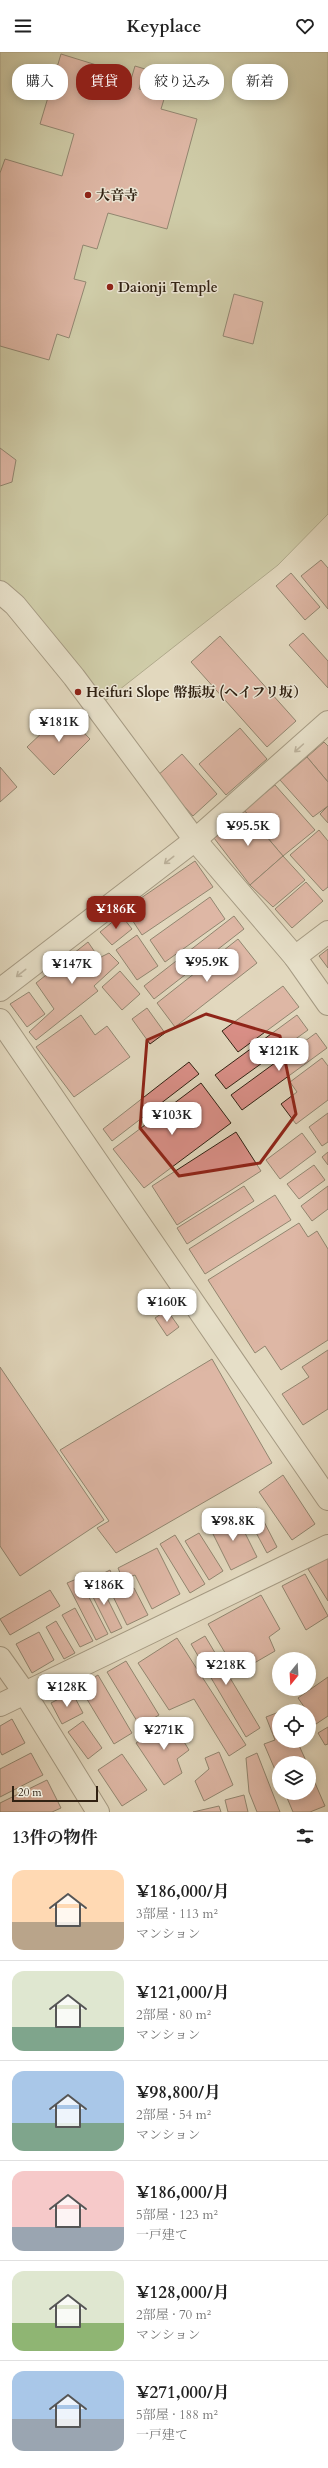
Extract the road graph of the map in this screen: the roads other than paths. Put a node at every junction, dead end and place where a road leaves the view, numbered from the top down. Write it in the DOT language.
graph roads {
  1 [pos="0,592"];
  2 [pos="328,722"];
  3 [pos="195,840"];
  4 [pos="328,932"];
  5 [pos="295,957"];
  6 [pos="0,990"];
  7 [pos="328,1004"];
  8 [pos="0,1020"];
  9 [pos="328,1499"];
  10 [pos="328,1546"];
  11 [pos="0,1658"];
  12 [pos="24,1692"];
  13 [pos="0,1705"];
  14 [pos="98,1812"];
  1 -- 3 [label="street"];
  2 -- 3 [label="street, one-way"];
  3 -- 5 [label="street"];
  3 -- 6 [label="street, one-way"];
  4 -- 5 [label="street"];
  5 -- 7 [label="street"];
  8 -- 9 [label="street"];
  10 -- 12 [label="street"];
  11 -- 12 [label="street"];
  12 -- 13 [label="street"];
  12 -- 14 [label="street"];
}
